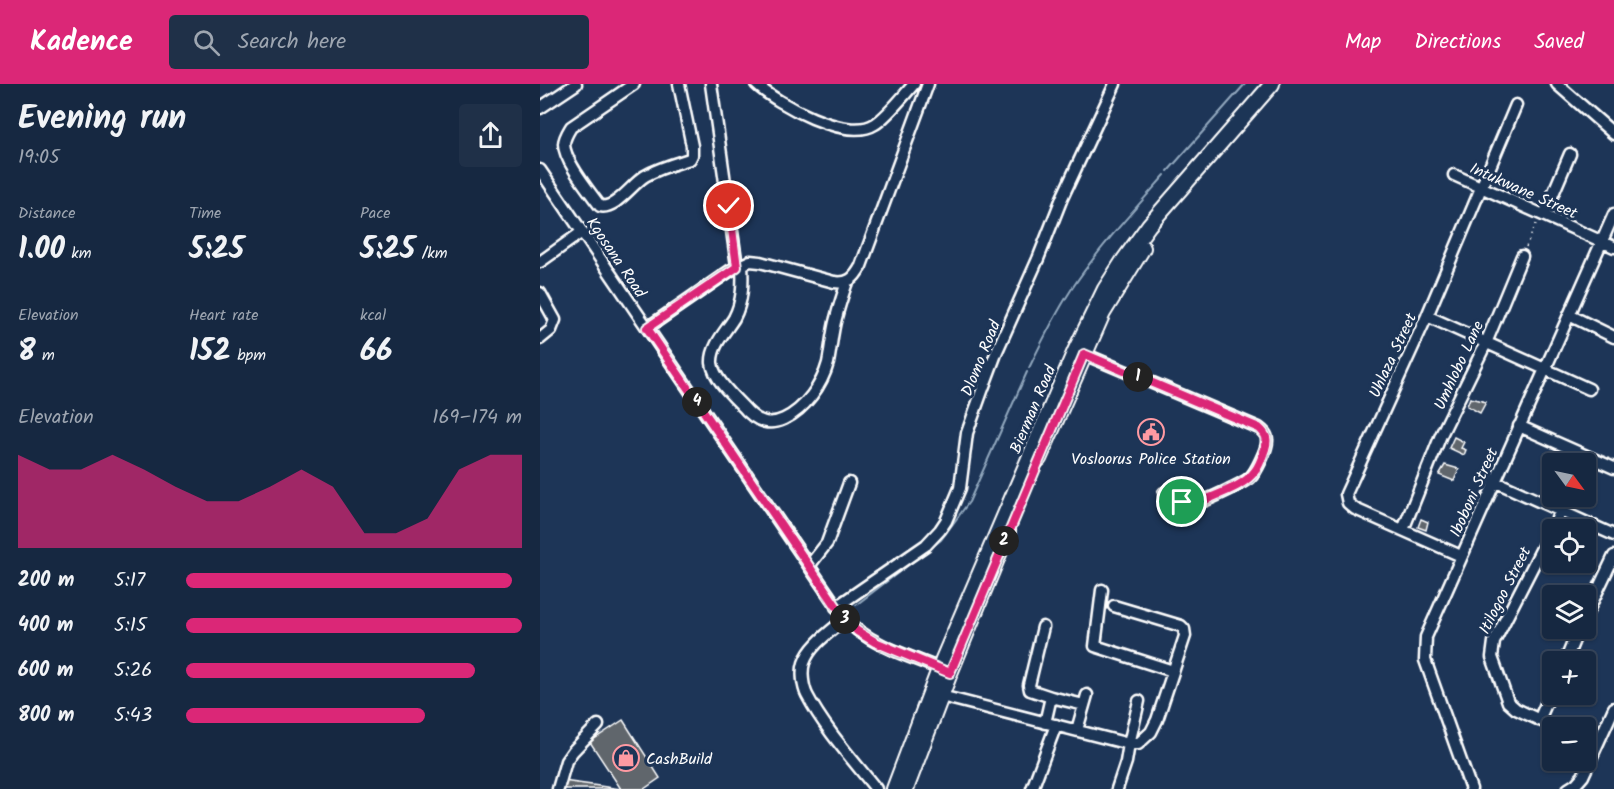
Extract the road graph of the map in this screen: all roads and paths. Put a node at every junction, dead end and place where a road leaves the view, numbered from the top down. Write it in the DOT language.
graph roads {
  1 [pos="576,84"];
  2 [pos="634,84"];
  3 [pos="679,84"];
  4 [pos="711,84"];
  5 [pos="756,84"];
  6 [pos="914,84"];
  7 [pos="927,84"];
  8 [pos="1115,84"];
  9 [pos="1272,84"];
  10 [pos="1283,84"];
  11 [pos="1557,84"];
  12 [pos="1516,105"];
  13 [pos="540,108"];
  14 [pos="1614,134"];
  15 [pos="1569,154"];
  16 [pos="540,170"];
  17 [pos="1454,174"];
  18 [pos="1481,186"];
  19 [pos="1542,214"];
  20 [pos="1614,214"];
  21 [pos="582,232"];
  22 [pos="1602,241"];
  23 [pos="1614,247"];
  24 [pos="1522,256"];
  25 [pos="540,262"];
  26 [pos="740,265"];
  27 [pos="847,282"];
  28 [pos="540,293"];
  29 [pos="1569,315"];
  30 [pos="1427,316"];
  31 [pos="647,328"];
  32 [pos="1614,337"];
  33 [pos="540,339"];
  34 [pos="1486,343"];
  35 [pos="1084,354"];
  36 [pos="1544,370"];
  37 [pos="1589,389"];
  38 [pos="1519,426"];
  39 [pos="1614,468"];
  40 [pos="1494,481"];
  41 [pos="849,483"];
  42 [pos="1164,493"];
  43 [pos="1561,511"];
  44 [pos="1403,530"];
  45 [pos="1614,535"];
  46 [pos="1461,556"];
  47 [pos="1614,556"];
  48 [pos="809,566"];
  49 [pos="1102,590"];
  50 [pos="1596,594"];
  51 [pos="1114,606"];
  52 [pos="836,607"];
  53 [pos="845,619"];
  54 [pos="1042,627"];
  55 [pos="945,671"];
  56 [pos="1173,671"];
  57 [pos="941,696"];
  58 [pos="1051,697"];
  59 [pos="1139,701"];
  60 [pos="1546,705"];
  61 [pos="1614,708"];
  62 [pos="1539,720"];
  63 [pos="1542,721"];
  64 [pos="1051,724"];
  65 [pos="598,725"];
  66 [pos="1077,730"];
  67 [pos="1129,744"];
  68 [pos="1597,745"];
  69 [pos="558,789"];
  70 [pos="876,789"];
  71 [pos="894,789"];
  72 [pos="906,789"];
  73 [pos="1032,789"];
  74 [pos="1117,789"];
  75 [pos="1471,789"];
  76 [pos="1568,789"];
  1 -- 13 [label="street"];
  2 -- 3 [label="street"];
  4 -- 26 [label="street"];
  5 -- 6 [label="street"];
  7 -- 27 [label="street"];
  8 -- 52 [label="street, Dlomo Road"];
  9 -- 55 [label="main road, Bierman Road"];
  10 -- 35 [label="main road, Bierman Road"];
  11 -- 14 [label="street"];
  12 -- 18 [label="street, Uhlaza Street"];
  15 -- 19 [label="street"];
  16 -- 21 [label="street, Kgosana Road"];
  17 -- 18 [label="street, Intukwane Street"];
  18 -- 19 [label="street, Intukwane Street"];
  18 -- 30 [label="street, Uhlaza Street"];
  19 -- 22 [label="street, Intukwane Street"];
  19 -- 24 [label="path"];
  20 -- 22 [label="street, Iboboni Street"];
  21 -- 25 [label="street"];
  21 -- 31 [label="street, Kgosana Road"];
  22 -- 23 [label="street, Intukwane Street"];
  22 -- 29 [label="street, Iboboni Street"];
  24 -- 34 [label="street, Umhlobo Lane"];
  26 -- 27 [label="street"];
  26 -- 27 [label="street"];
  26 -- 31 [label="street"];
  28 -- 33 [label="street"];
  29 -- 32 [label="street"];
  29 -- 36 [label="street, Iboboni Street"];
  30 -- 34 [label="street"];
  30 -- 44 [label="street, Uhlaza Street"];
  31 -- 48 [label="street, Kgosana Road"];
  34 -- 36 [label="street"];
  34 -- 44 [label="street, Umhlobo Lane"];
  35 -- 42 [label="street"];
  35 -- 55 [label="main road, Bierman Road"];
  36 -- 37 [label="street"];
  36 -- 38 [label="street, Iboboni Street"];
  38 -- 39 [label="street"];
  38 -- 40 [label="street, Iboboni Street"];
  40 -- 43 [label="street"];
  40 -- 46 [label="street, Iboboni Street"];
  41 -- 48 [label="street"];
  43 -- 45 [label="street"];
  43 -- 62 [label="street, Itilogoo Street"];
  44 -- 46 [label="street, Uhlaza Street"];
  46 -- 75 [label="street, Iboboni Street"];
  47 -- 50 [label="street"];
  48 -- 52 [label="street, Kgosana Road"];
  49 -- 56 [label="street"];
  51 -- 56 [label="street"];
  52 -- 53 [label="street, Kgosana Road"];
  53 -- 55 [label="street, Kgosana Road"];
  53 -- 70 [label="street"];
  54 -- 58 [label="street"];
  55 -- 57 [label="main road"];
  55 -- 71 [label="main road, Bierman Road"];
  56 -- 67 [label="street"];
  57 -- 64 [label="street"];
  57 -- 72 [label="main road"];
  58 -- 64 [label="street"];
  58 -- 66 [label="street"];
  59 -- 67 [label="street"];
  60 -- 62 [label="street"];
  61 -- 68 [label="street"];
  62 -- 63 [label="street, Itilogoo Street"];
  64 -- 66 [label="street"];
  64 -- 73 [label="street"];
  65 -- 69 [label="street"];
  66 -- 67 [label="street"];
  67 -- 74 [label="street"];
  68 -- 76 [label="street"];
}
